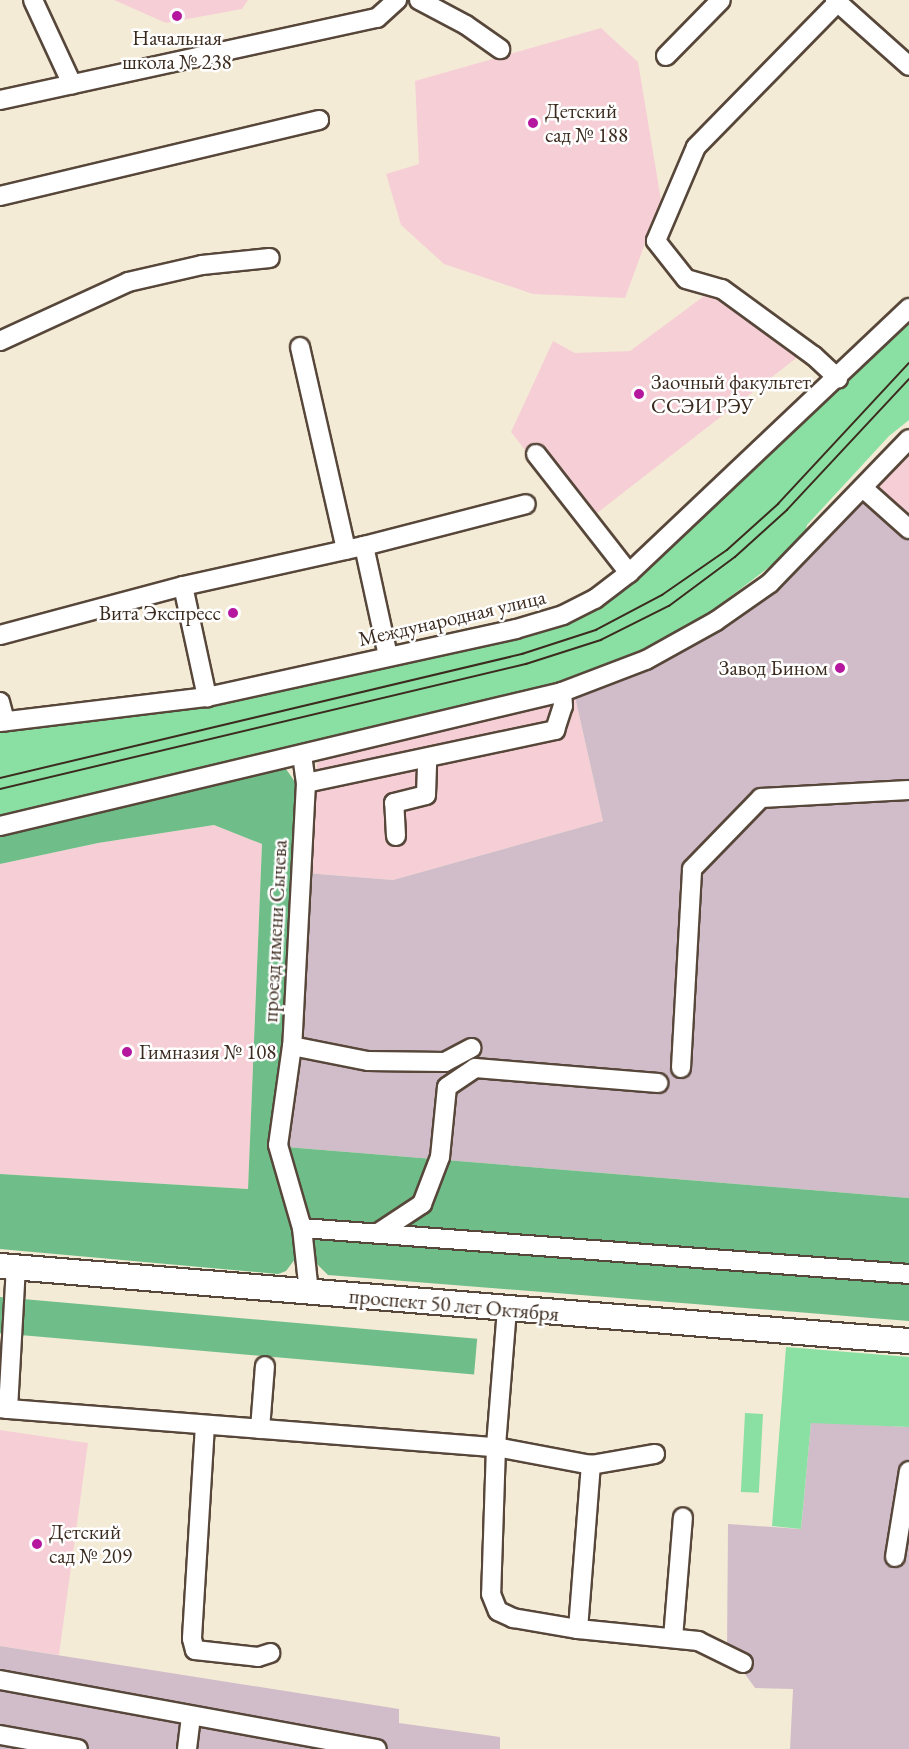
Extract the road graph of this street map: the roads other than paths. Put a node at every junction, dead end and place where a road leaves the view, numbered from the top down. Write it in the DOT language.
graph roads {
  1 [pos="33,0"];
  2 [pos="396,0"];
  3 [pos="419,0"];
  4 [pos="721,0"];
  5 [pos="836,1"];
  6 [pos="500,49"];
  7 [pos="666,56"];
  8 [pos="909,66"];
  9 [pos="72,84"];
  10 [pos="0,100"];
  11 [pos="319,120"];
  12 [pos="0,196"];
  13 [pos="270,258"];
  14 [pos="909,308"];
  15 [pos="0,341"];
  16 [pos="300,347"];
  17 [pos="838,378"];
  18 [pos="909,439"];
  19 [pos="536,454"];
  20 [pos="863,488"];
  21 [pos="526,504"];
  22 [pos="909,529"];
  23 [pos="355,548"];
  24 [pos="629,573"];
  25 [pos="183,586"];
  26 [pos="0,635"];
  27 [pos="388,656"];
  28 [pos="562,692"];
  29 [pos="207,697"];
  30 [pos="0,702"];
  31 [pos="2,721"];
  32 [pos="302,755"];
  33 [pos="427,760"];
  34 [pos="306,783"];
  35 [pos="909,790"];
  36 [pos="0,826"];
  37 [pos="396,836"];
  38 [pos="292,1046"];
  39 [pos="471,1048"];
  40 [pos="681,1068"];
  41 [pos="658,1083"];
  42 [pos="302,1228"];
  43 [pos="378,1233"];
  44 [pos="8,1266"];
  45 [pos="909,1274"];
  46 [pos="309,1292"];
  47 [pos="507,1309"];
  48 [pos="909,1341"];
  49 [pos="265,1366"];
  50 [pos="4,1408"];
  51 [pos="205,1425"];
  52 [pos="260,1429"];
  53 [pos="496,1447"];
  54 [pos="654,1454"];
  55 [pos="591,1466"];
  56 [pos="909,1471"];
  57 [pos="683,1516"];
  58 [pos="895,1557"];
  59 [pos="578,1629"];
  60 [pos="673,1638"];
  61 [pos="270,1653"];
  62 [pos="743,1663"];
  63 [pos="0,1680"];
  64 [pos="191,1717"];
  65 [pos="0,1735"];
  66 [pos="78,1749"];
  67 [pos="187,1749"];
  68 [pos="377,1749"];
  1 -- 9 [label="street"];
  2 -- 9 [label="street"];
  3 -- 6 [label="street"];
  4 -- 7 [label="street"];
  5 -- 8 [label="street"];
  5 -- 17 [label="street"];
  9 -- 10 [label="street"];
  11 -- 12 [label="street"];
  13 -- 15 [label="street"];
  14 -- 17 [label="street, Международная улица"];
  16 -- 23 [label="street"];
  17 -- 24 [label="street, Международная улица"];
  18 -- 20 [label="street"];
  19 -- 24 [label="street"];
  20 -- 22 [label="street"];
  20 -- 28 [label="street"];
  21 -- 23 [label="street"];
  23 -- 25 [label="street"];
  23 -- 27 [label="street"];
  24 -- 27 [label="street, Международная улица"];
  25 -- 26 [label="street"];
  25 -- 29 [label="street"];
  27 -- 29 [label="street, Международная улица"];
  28 -- 32 [label="street"];
  28 -- 33 [label="street"];
  29 -- 31 [label="street, Международная улица"];
  30 -- 31 [label="street"];
  32 -- 34 [label="street, проезд имени Сычева"];
  32 -- 36 [label="street"];
  33 -- 34 [label="street"];
  33 -- 37 [label="street"];
  34 -- 38 [label="street, проезд имени Сычева"];
  35 -- 40 [label="street"];
  38 -- 39 [label="street"];
  38 -- 42 [label="street, проезд имени Сычева"];
  41 -- 43 [label="street"];
  42 -- 43 [label="street"];
  42 -- 46 [label="street, проезд имени Сычева"];
  43 -- 45 [label="street"];
  44 -- 46 [label="main road, проспект 50 лет Октября"];
  44 -- 50 [label="street"];
  46 -- 47 [label="main road, проспект 50 лет Октября"];
  47 -- 48 [label="main road, проспект 50 лет Октября"];
  47 -- 53 [label="street"];
  49 -- 52 [label="street"];
  50 -- 51 [label="street"];
  51 -- 52 [label="street"];
  51 -- 61 [label="street"];
  52 -- 53 [label="street"];
  53 -- 55 [label="street"];
  53 -- 59 [label="street"];
  54 -- 55 [label="street"];
  55 -- 59 [label="street"];
  56 -- 58 [label="street"];
  57 -- 60 [label="street"];
  59 -- 60 [label="street"];
  60 -- 62 [label="street"];
  63 -- 64 [label="street"];
  64 -- 67 [label="street"];
  64 -- 68 [label="street"];
  65 -- 66 [label="street"];
}
